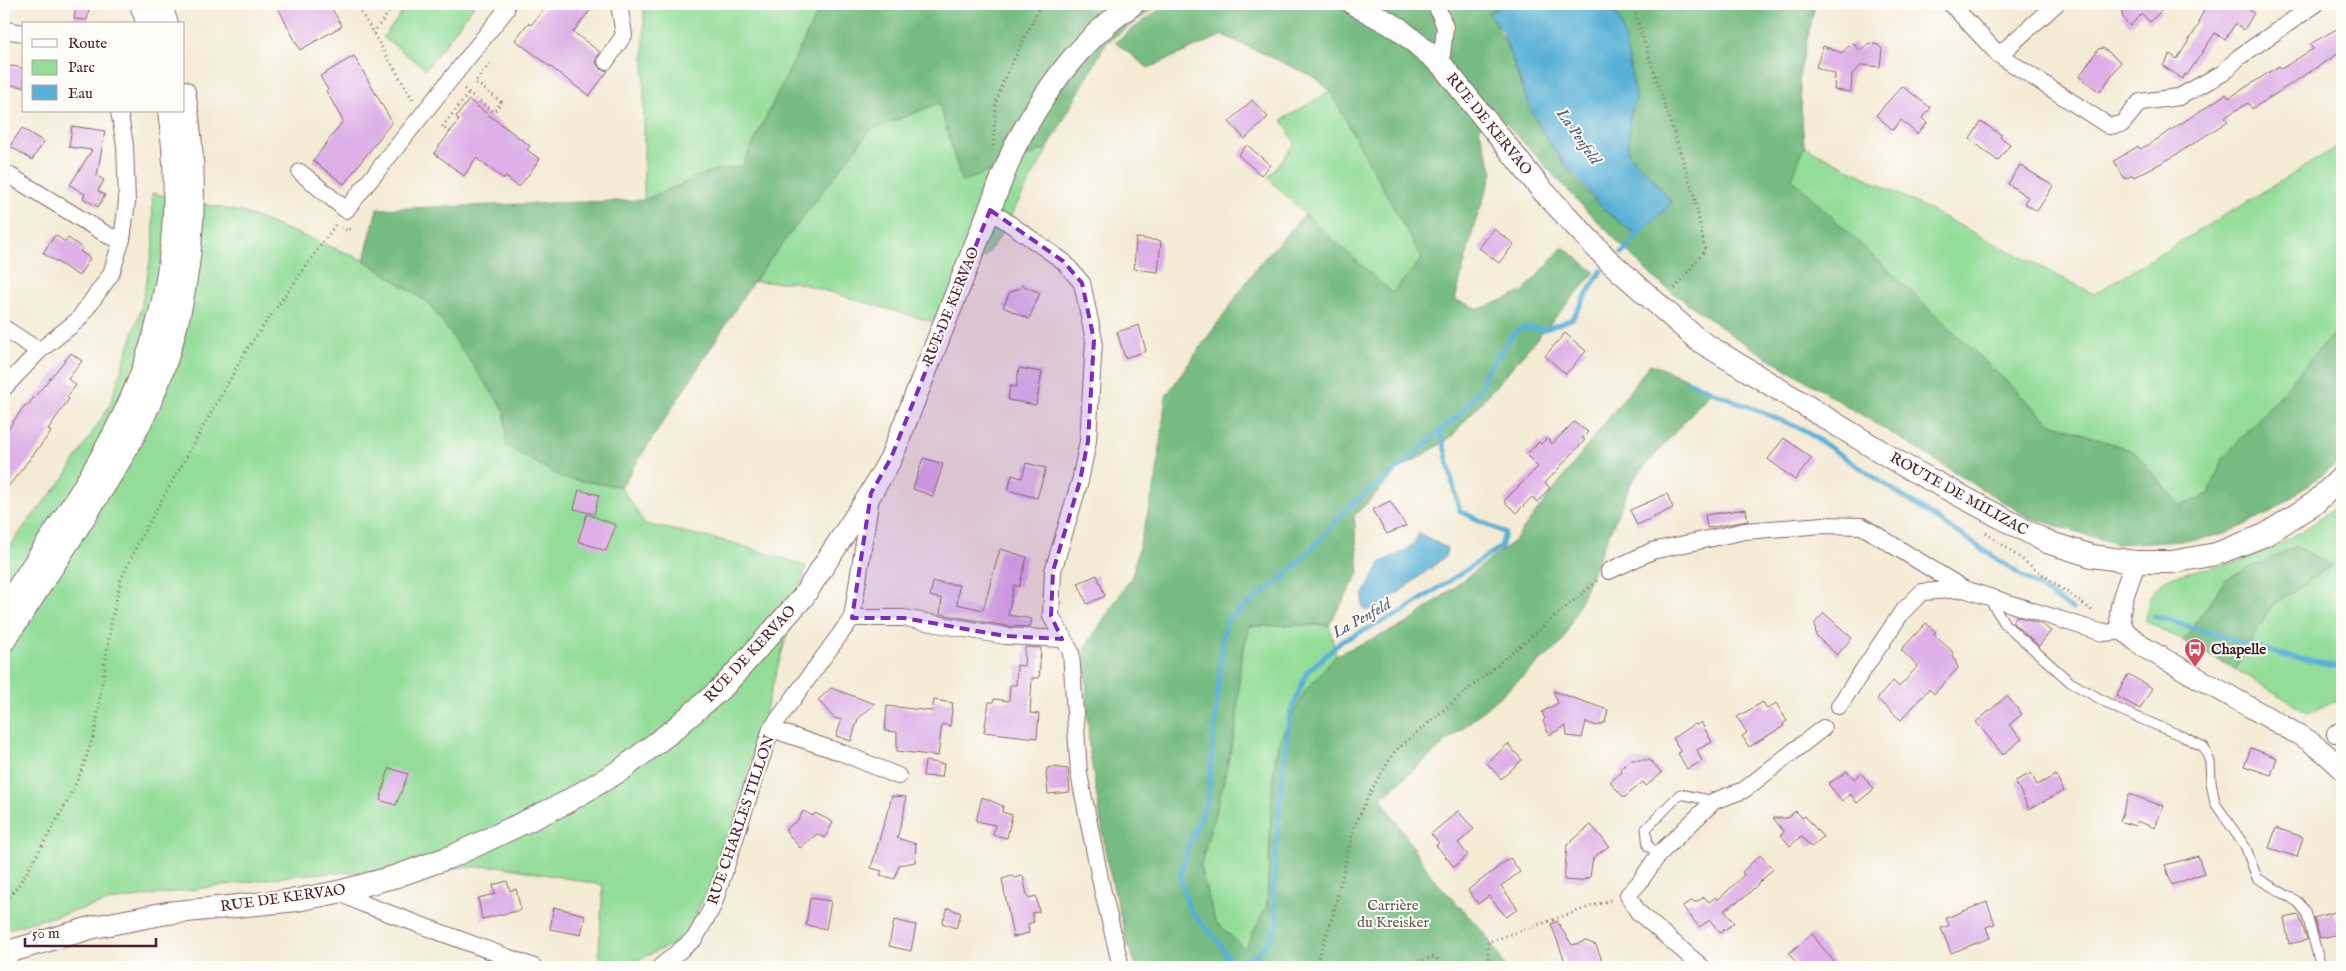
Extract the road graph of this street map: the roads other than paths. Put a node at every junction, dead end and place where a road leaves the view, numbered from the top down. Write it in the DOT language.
graph roads {
  1 [pos="141,4"];
  2 [pos="160,4"];
  3 [pos="506,4"];
  4 [pos="620,4"];
  5 [pos="1133,4"];
  6 [pos="1354,4"];
  7 [pos="1436,4"];
  8 [pos="1951,4"];
  9 [pos="2056,4"];
  10 [pos="2316,4"];
  11 [pos="147,22"];
  12 [pos="166,22"];
  13 [pos="4,30"];
  14 [pos="22,33"];
  15 [pos="1999,56"];
  16 [pos="606,62"];
  17 [pos="1441,64"];
  18 [pos="185,100"];
  19 [pos="119,112"];
  20 [pos="169,112"];
  21 [pos="4,172"];
  22 [pos="300,172"];
  23 [pos="990,210"];
  24 [pos="122,239"];
  25 [pos="1609,261"];
  26 [pos="4,328"];
  27 [pos="39,351"];
  28 [pos="4,388"];
  29 [pos="2342,477"];
  30 [pos="871,493"];
  31 [pos="2134,562"];
  32 [pos="1609,571"];
  33 [pos="1964,589"];
  34 [pos="1988,597"];
  35 [pos="4,609"];
  36 [pos="852,618"];
  37 [pos="2125,631"];
  38 [pos="1062,638"];
  39 [pos="4,641"];
  40 [pos="1839,706"];
  41 [pos="1823,728"];
  42 [pos="772,729"];
  43 [pos="2342,769"];
  44 [pos="898,776"];
  45 [pos="1714,801"];
  46 [pos="1659,854"];
  47 [pos="338,892"];
  48 [pos="4,953"];
  49 [pos="534,967"];
  50 [pos="660,967"];
  51 [pos="1121,967"];
  52 [pos="1702,967"];
  53 [pos="2321,967"];
  1 -- 11 [label="main road"];
  2 -- 12 [label="main road"];
  3 -- 22 [label="street"];
  4 -- 16 [label="street"];
  5 -- 23 [label="main road, RUE DE KERVAO"];
  6 -- 17 [label="main road, RUE DE KERVAO"];
  7 -- 17 [label="street"];
  8 -- 15 [label="street"];
  9 -- 15 [label="street"];
  10 -- 15 [label="street"];
  13 -- 14 [label="street"];
  17 -- 25 [label="main road, RUE DE KERVAO"];
  18 -- 39 [label="main road"];
  19 -- 24 [label="street"];
  20 -- 35 [label="main road"];
  21 -- 24 [label="street"];
  23 -- 30 [label="main road, RUE DE KERVAO"];
  23 -- 38 [label="street"];
  24 -- 27 [label="street"];
  25 -- 31 [label="main road, ROUTE DE MILIZAC"];
  26 -- 27 [label="street"];
  27 -- 28 [label="street"];
  29 -- 31 [label="main road, ROUTE DE MILIZAC"];
  30 -- 36 [label="street"];
  30 -- 47 [label="main road, RUE DE KERVAO"];
  31 -- 37 [label="street"];
  32 -- 33 [label="street"];
  33 -- 34 [label="street"];
  33 -- 40 [label="street"];
  34 -- 37 [label="street"];
  34 -- 53 [label="lane"];
  36 -- 38 [label="street"];
  36 -- 42 [label="street, RUE CHARLES TILLON"];
  37 -- 43 [label="street"];
  38 -- 51 [label="street"];
  41 -- 45 [label="street"];
  42 -- 44 [label="street"];
  42 -- 50 [label="street, RUE CHARLES TILLON"];
  45 -- 46 [label="street"];
  45 -- 46 [label="lane"];
  46 -- 52 [label="street"];
  47 -- 48 [label="main road, RUE DE KERVAO"];
  47 -- 49 [label="street"];
}
